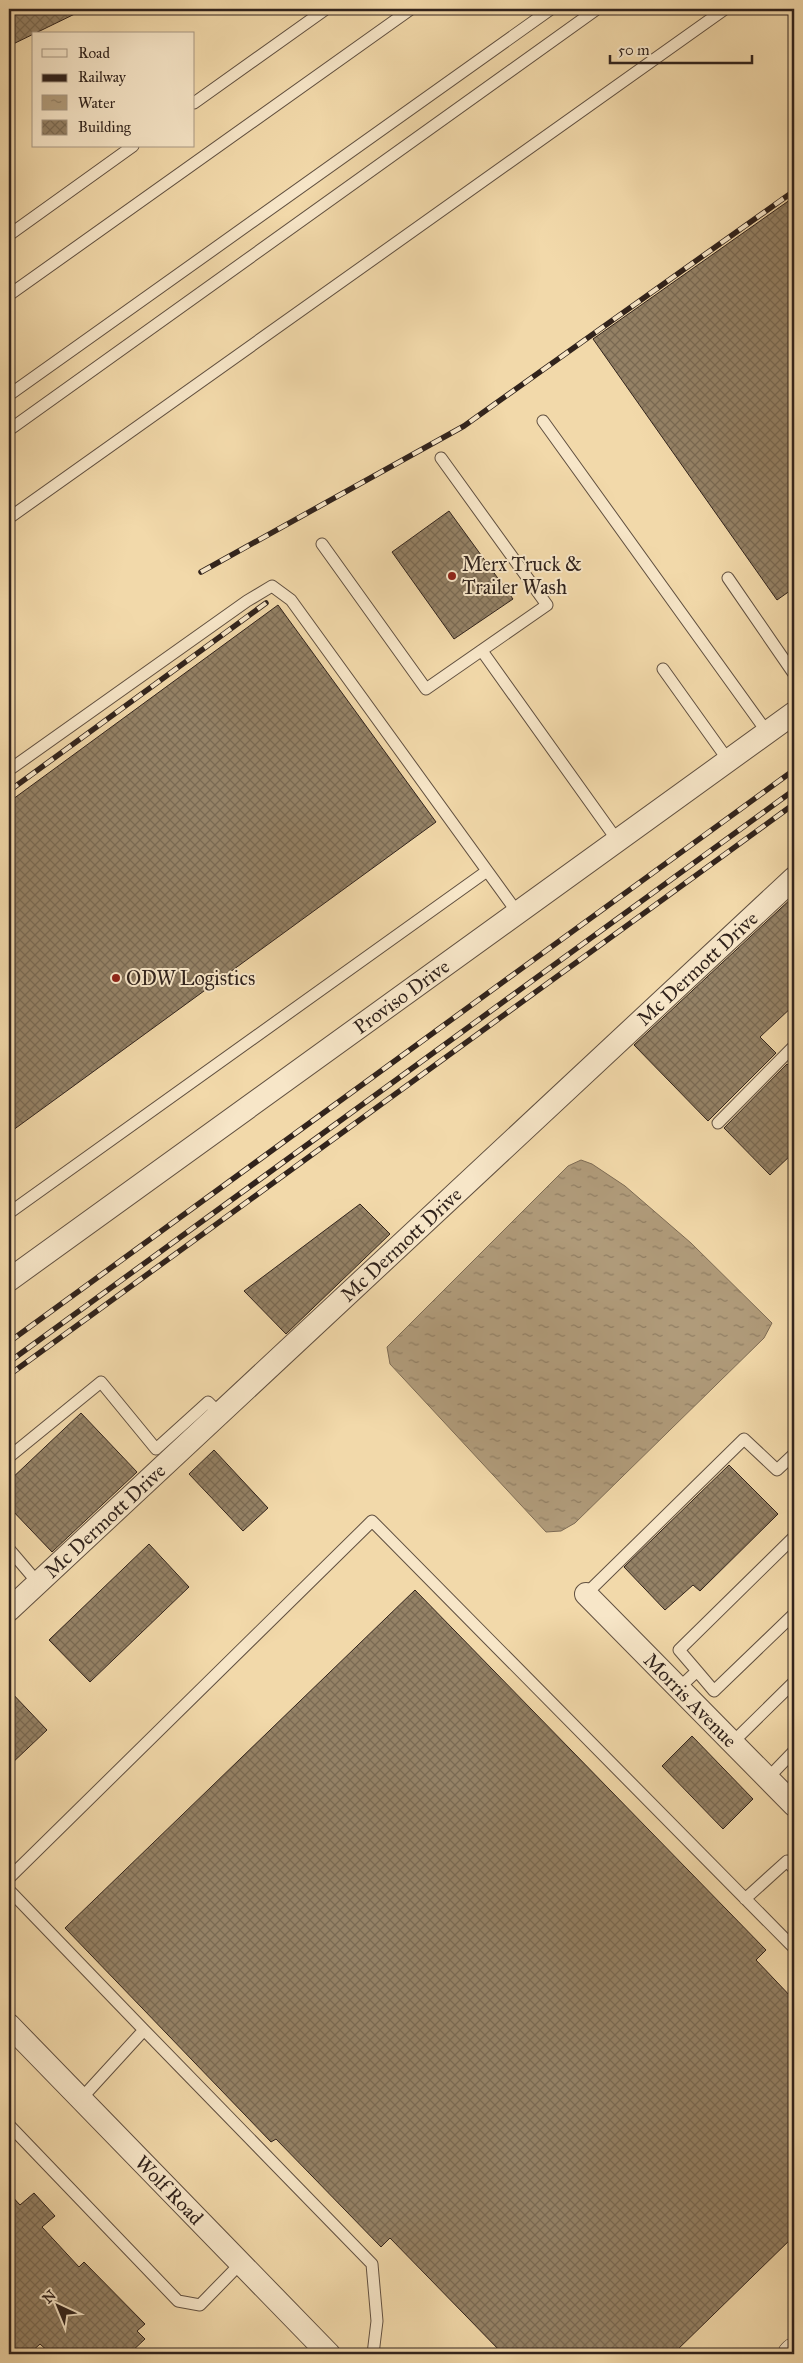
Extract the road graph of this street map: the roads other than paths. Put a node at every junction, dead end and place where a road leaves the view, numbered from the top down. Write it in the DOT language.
graph roads {
  1 [pos="326,9"];
  2 [pos="410,9"];
  3 [pos="550,9"];
  4 [pos="597,9"];
  5 [pos="725,9"];
  6 [pos="195,102"];
  7 [pos="130,148"];
  8 [pos="9,235"];
  9 [pos="9,295"];
  10 [pos="9,394"];
  11 [pos="543,420"];
  12 [pos="9,430"];
  13 [pos="441,458"];
  14 [pos="9,518"];
  15 [pos="322,544"];
  16 [pos="728,578"];
  17 [pos="482,650"];
  18 [pos="663,669"];
  19 [pos="794,674"];
  20 [pos="794,713"];
  21 [pos="767,732"];
  22 [pos="728,760"];
  23 [pos="9,770"];
  24 [pos="617,840"];
  25 [pos="487,871"];
  26 [pos="794,878"];
  27 [pos="517,912"];
  28 [pos="794,1046"];
  29 [pos="718,1123"];
  30 [pos="9,1213"];
  31 [pos="9,1280"];
  32 [pos="220,1414"];
  33 [pos="794,1454"];
  34 [pos="9,1457"];
  35 [pos="794,1537"];
  36 [pos="9,1549"];
  37 [pos="38,1583"];
  38 [pos="586,1594"];
  39 [pos="10,1605"];
  40 [pos="794,1614"];
  41 [pos="697,1671"];
  42 [pos="794,1682"];
  43 [pos="679,1688"];
  44 [pos="733,1742"];
  45 [pos="794,1750"];
  46 [pos="768,1778"];
  47 [pos="794,1805"];
  48 [pos="794,1869"];
  49 [pos="9,1878"];
  50 [pos="9,1890"];
  51 [pos="746,1899"];
  52 [pos="794,1948"];
  53 [pos="9,2025"];
  54 [pos="144,2030"];
  55 [pos="80,2100"];
  56 [pos="9,2125"];
  57 [pos="240,2263"];
  58 [pos="329,2354"];
  59 [pos="373,2354"];
  1 -- 6 [label="lane"];
  2 -- 9 [label="lane"];
  3 -- 10 [label="lane"];
  4 -- 12 [label="lane"];
  5 -- 14 [label="lane"];
  7 -- 8 [label="lane"];
  11 -- 21 [label="lane"];
  13 -- 17 [label="lane"];
  15 -- 17 [label="lane"];
  16 -- 19 [label="lane"];
  17 -- 24 [label="lane"];
  18 -- 22 [label="lane"];
  20 -- 21 [label="street, Proviso Drive"];
  21 -- 22 [label="street, Proviso Drive"];
  22 -- 24 [label="street, Proviso Drive"];
  23 -- 25 [label="lane"];
  24 -- 27 [label="street, Proviso Drive"];
  25 -- 27 [label="lane"];
  25 -- 30 [label="lane"];
  26 -- 32 [label="street, Mc Dermott Drive"];
  27 -- 31 [label="street, Proviso Drive"];
  28 -- 29 [label="lane"];
  32 -- 34 [label="lane"];
  32 -- 37 [label="street, Mc Dermott Drive"];
  33 -- 38 [label="lane"];
  35 -- 41 [label="lane"];
  36 -- 37 [label="lane"];
  37 -- 39 [label="street, Mc Dermott Drive"];
  38 -- 43 [label="street, Morris Avenue"];
  40 -- 41 [label="lane"];
  41 -- 43 [label="lane"];
  42 -- 44 [label="lane"];
  43 -- 44 [label="street, Morris Avenue"];
  44 -- 46 [label="street, Morris Avenue"];
  45 -- 46 [label="lane"];
  46 -- 47 [label="street, Morris Avenue"];
  48 -- 51 [label="lane"];
  49 -- 51 [label="lane"];
  50 -- 54 [label="lane"];
  51 -- 52 [label="lane"];
  53 -- 55 [label="street, Wolf Road"];
  54 -- 55 [label="lane"];
  54 -- 59 [label="lane"];
  55 -- 57 [label="street, Wolf Road"];
  56 -- 57 [label="lane"];
  57 -- 58 [label="street, Wolf Road"];
}
